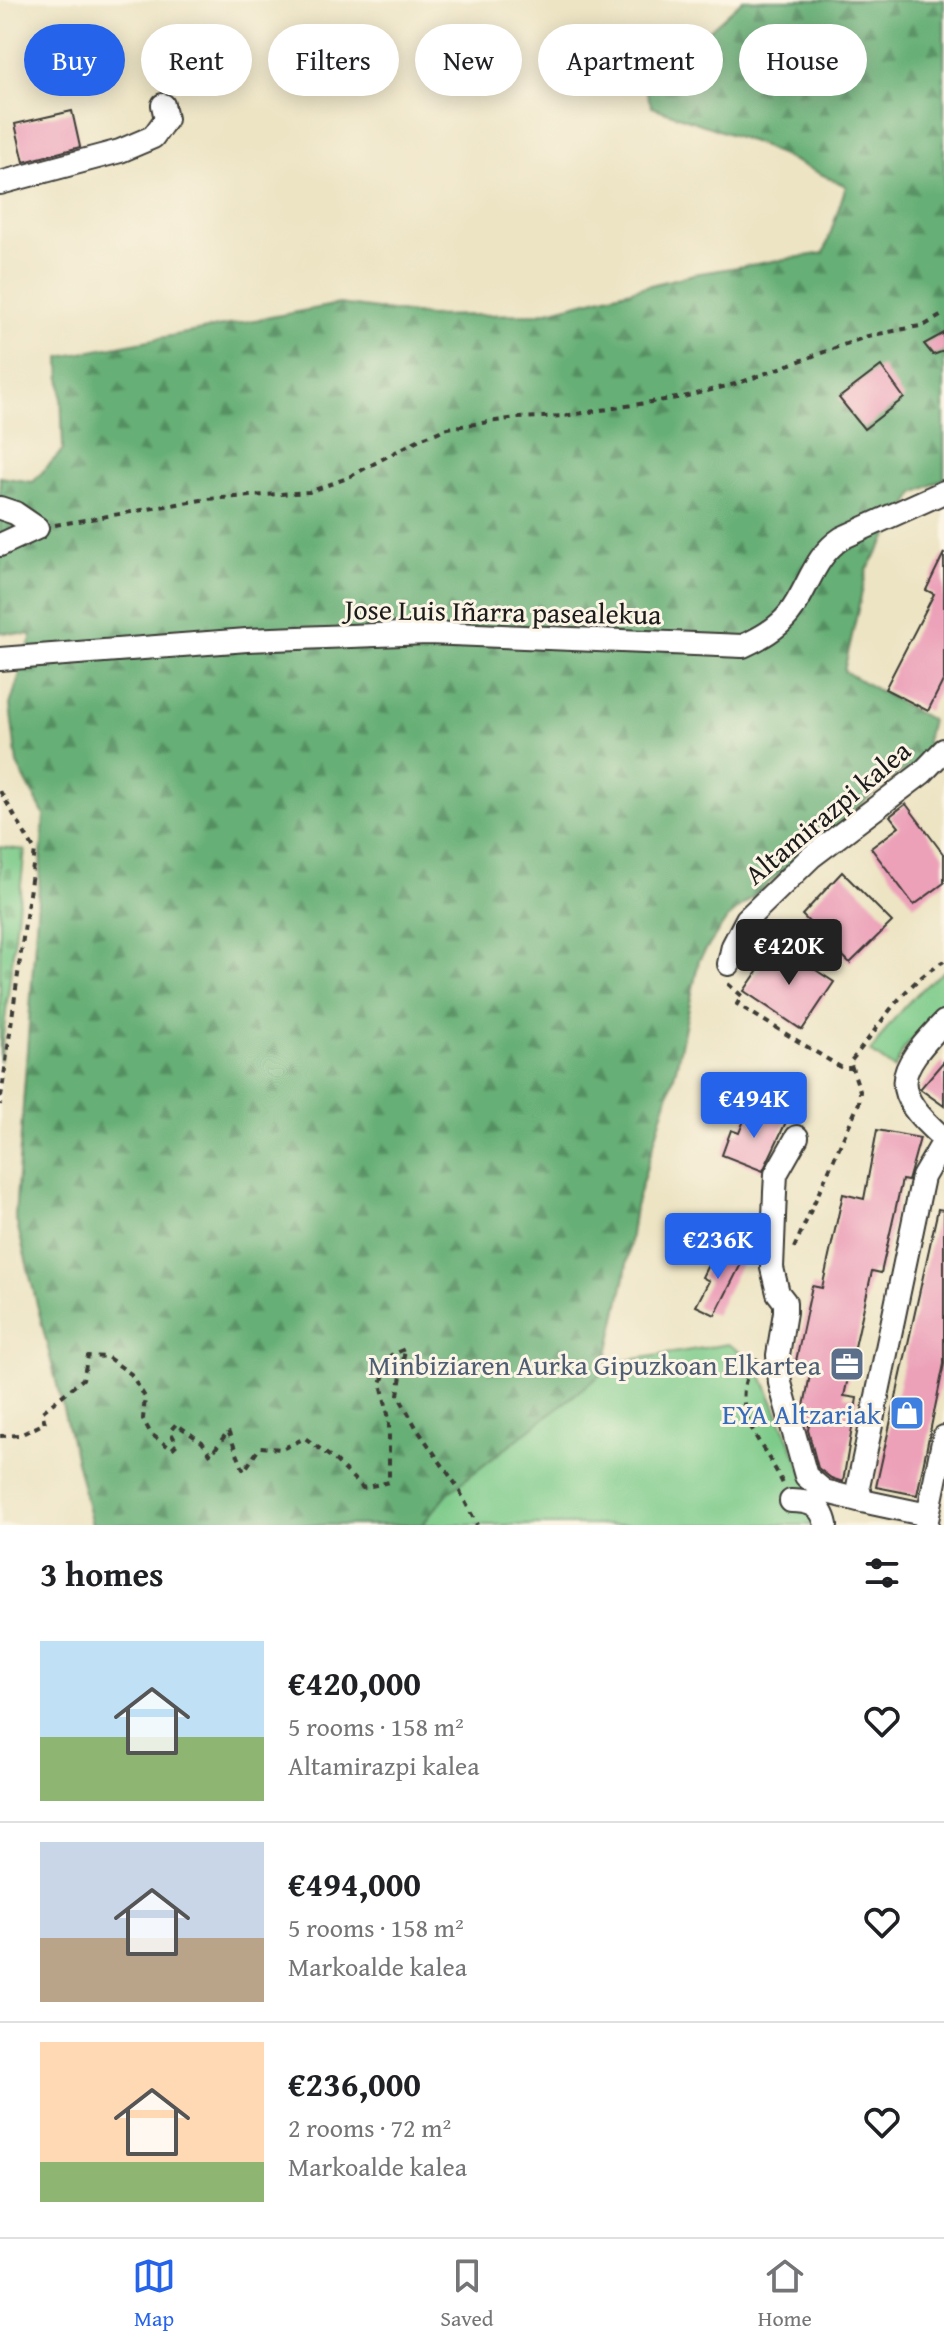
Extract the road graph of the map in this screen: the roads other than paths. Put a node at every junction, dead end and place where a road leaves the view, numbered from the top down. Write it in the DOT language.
graph roads {
  1 [pos="163,105"];
  2 [pos="0,183"];
  3 [pos="944,492"];
  4 [pos="0,508"];
  5 [pos="0,545"];
  6 [pos="0,659"];
  7 [pos="944,750"];
  8 [pos="729,964"];
  9 [pos="944,1022"];
  10 [pos="797,1137"];
  11 [pos="944,1140"];
  12 [pos="944,1437"];
  13 [pos="791,1501"];
  14 [pos="862,1501"];
  15 [pos="927,1520"];
  16 [pos="826,1525"];
  1 -- 2 [label="street"];
  3 -- 6 [label="street, Jose Luis Iñarra pasealekua"];
  4 -- 5 [label="street"];
  7 -- 8 [label="street, Altamirazpi kalea"];
  9 -- 11 [label="street"];
  10 -- 14 [label="street"];
  11 -- 14 [label="street"];
  12 -- 15 [label="street"];
  13 -- 16 [label="street"];
  14 -- 15 [label="street"];
}
